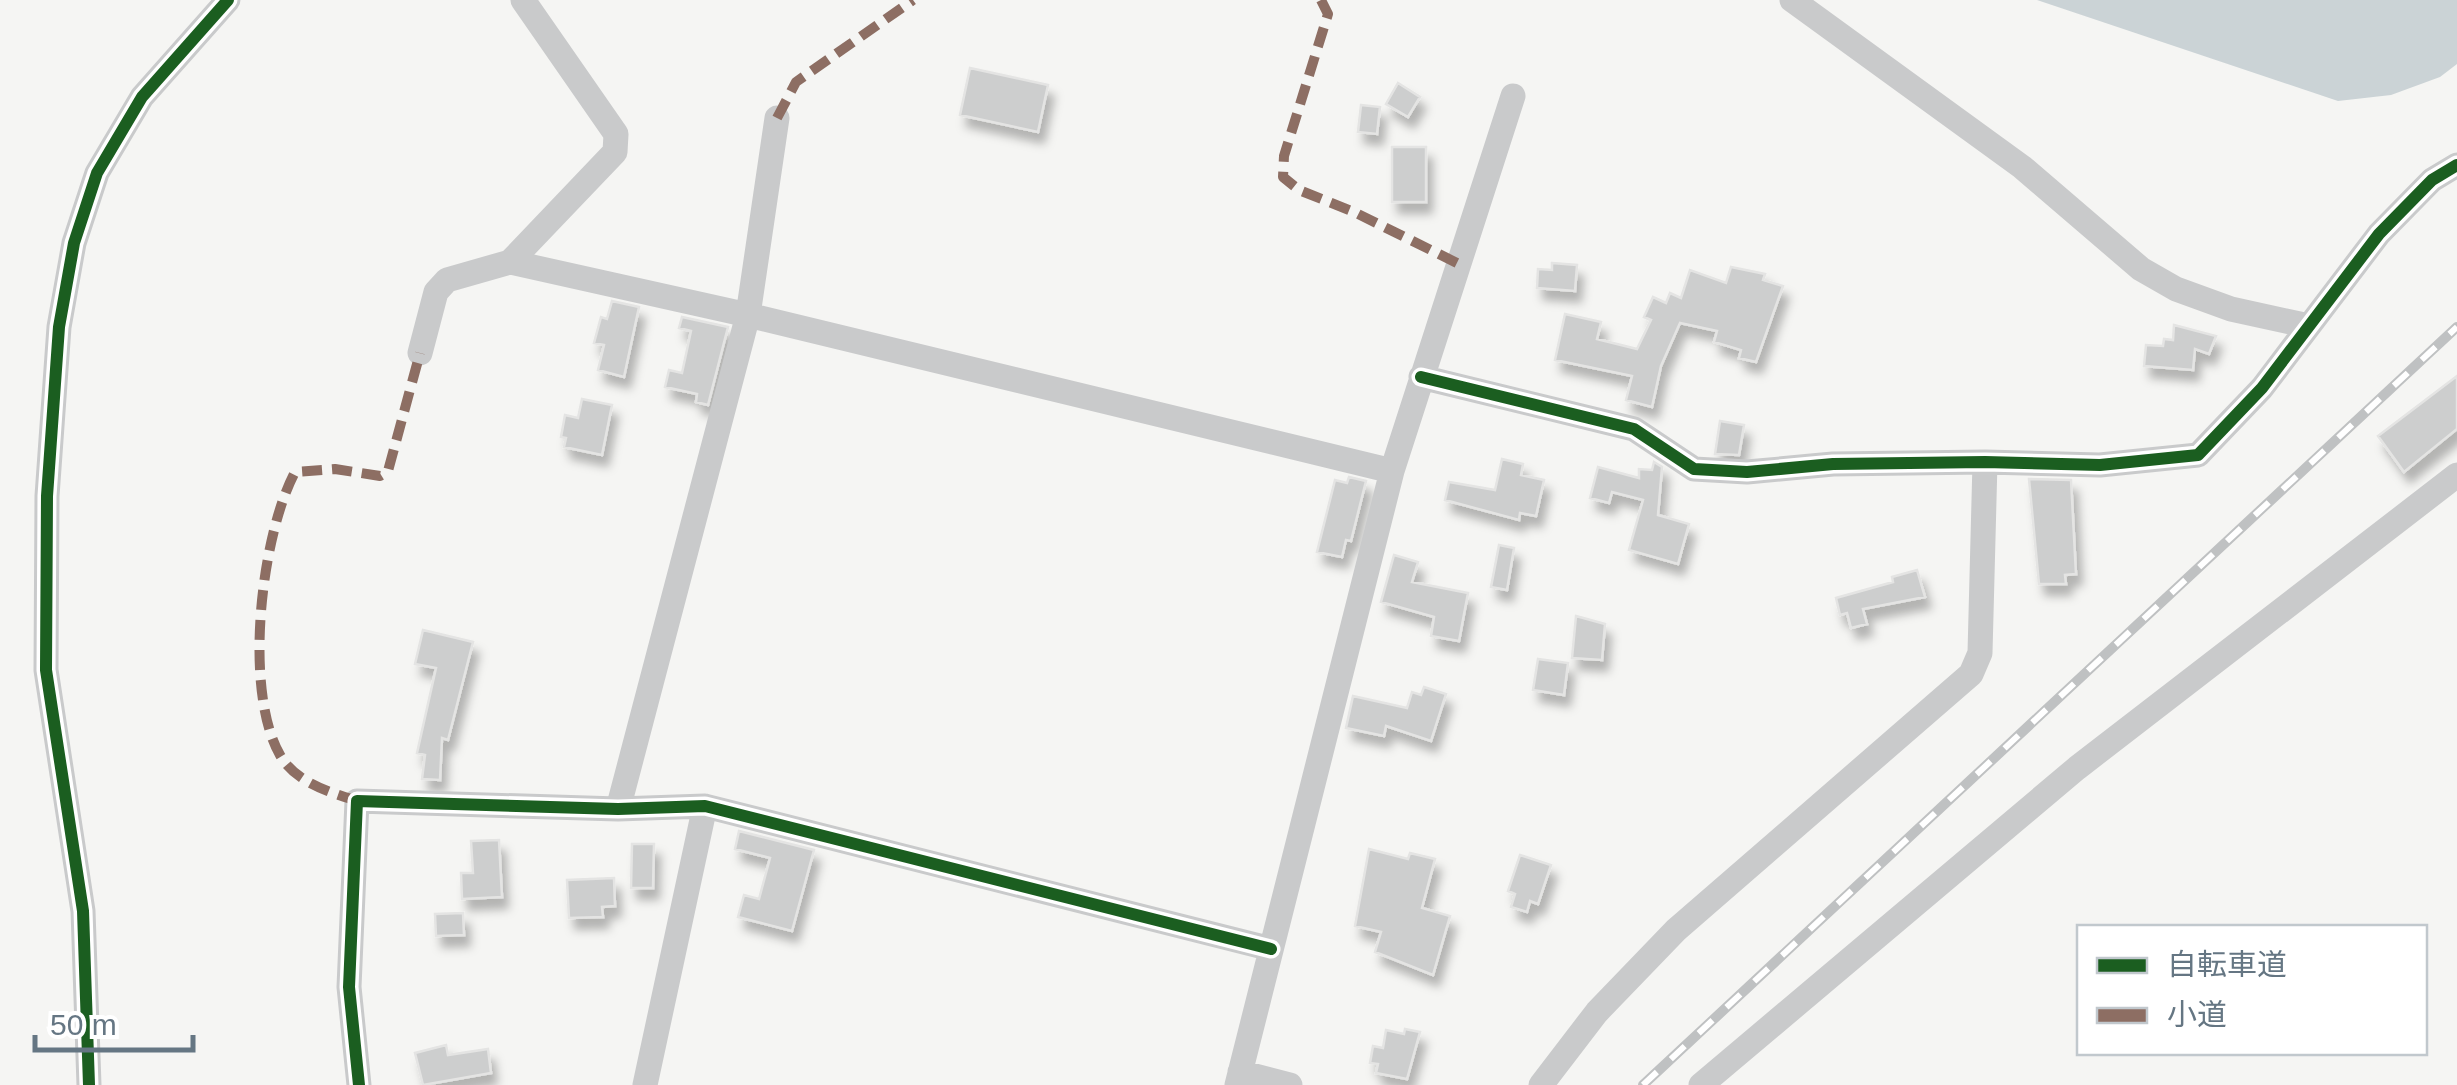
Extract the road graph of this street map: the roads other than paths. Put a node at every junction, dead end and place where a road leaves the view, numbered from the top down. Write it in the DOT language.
graph roads {
  1 [pos="228,0"];
  2 [pos="523,0"];
  3 [pos="1792,0"];
  4 [pos="1513,96"];
  5 [pos="777,118"];
  6 [pos="2457,166"];
  7 [pos="510,262"];
  8 [pos="748,315"];
  9 [pos="2310,326"];
  10 [pos="420,353"];
  11 [pos="1422,377"];
  12 [pos="1986,462"];
  13 [pos="1392,472"];
  14 [pos="2457,475"];
  15 [pos="705,806"];
  16 [pos="618,808"];
  17 [pos="1271,949"];
  18 [pos="1239,1078"];
  19 [pos="89,1085"];
  20 [pos="359,1085"];
  21 [pos="645,1085"];
  22 [pos="1290,1085"];
  23 [pos="1540,1085"];
  24 [pos="1701,1085"];
  1 -- 19 [label="street"];
  2 -- 7 [label="street"];
  3 -- 9 [label="street"];
  4 -- 11 [label="street"];
  5 -- 8 [label="street"];
  6 -- 9 [label="street"];
  7 -- 8 [label="street"];
  7 -- 10 [label="street"];
  8 -- 13 [label="street"];
  8 -- 16 [label="street"];
  9 -- 12 [label="street"];
  11 -- 12 [label="street"];
  11 -- 13 [label="street"];
  12 -- 23 [label="street"];
  13 -- 17 [label="street"];
  14 -- 24 [label="street"];
  15 -- 16 [label="street"];
  15 -- 17 [label="street"];
  15 -- 21 [label="street"];
  16 -- 20 [label="street"];
  17 -- 18 [label="street"];
  18 -- 22 [label="street"];
}
